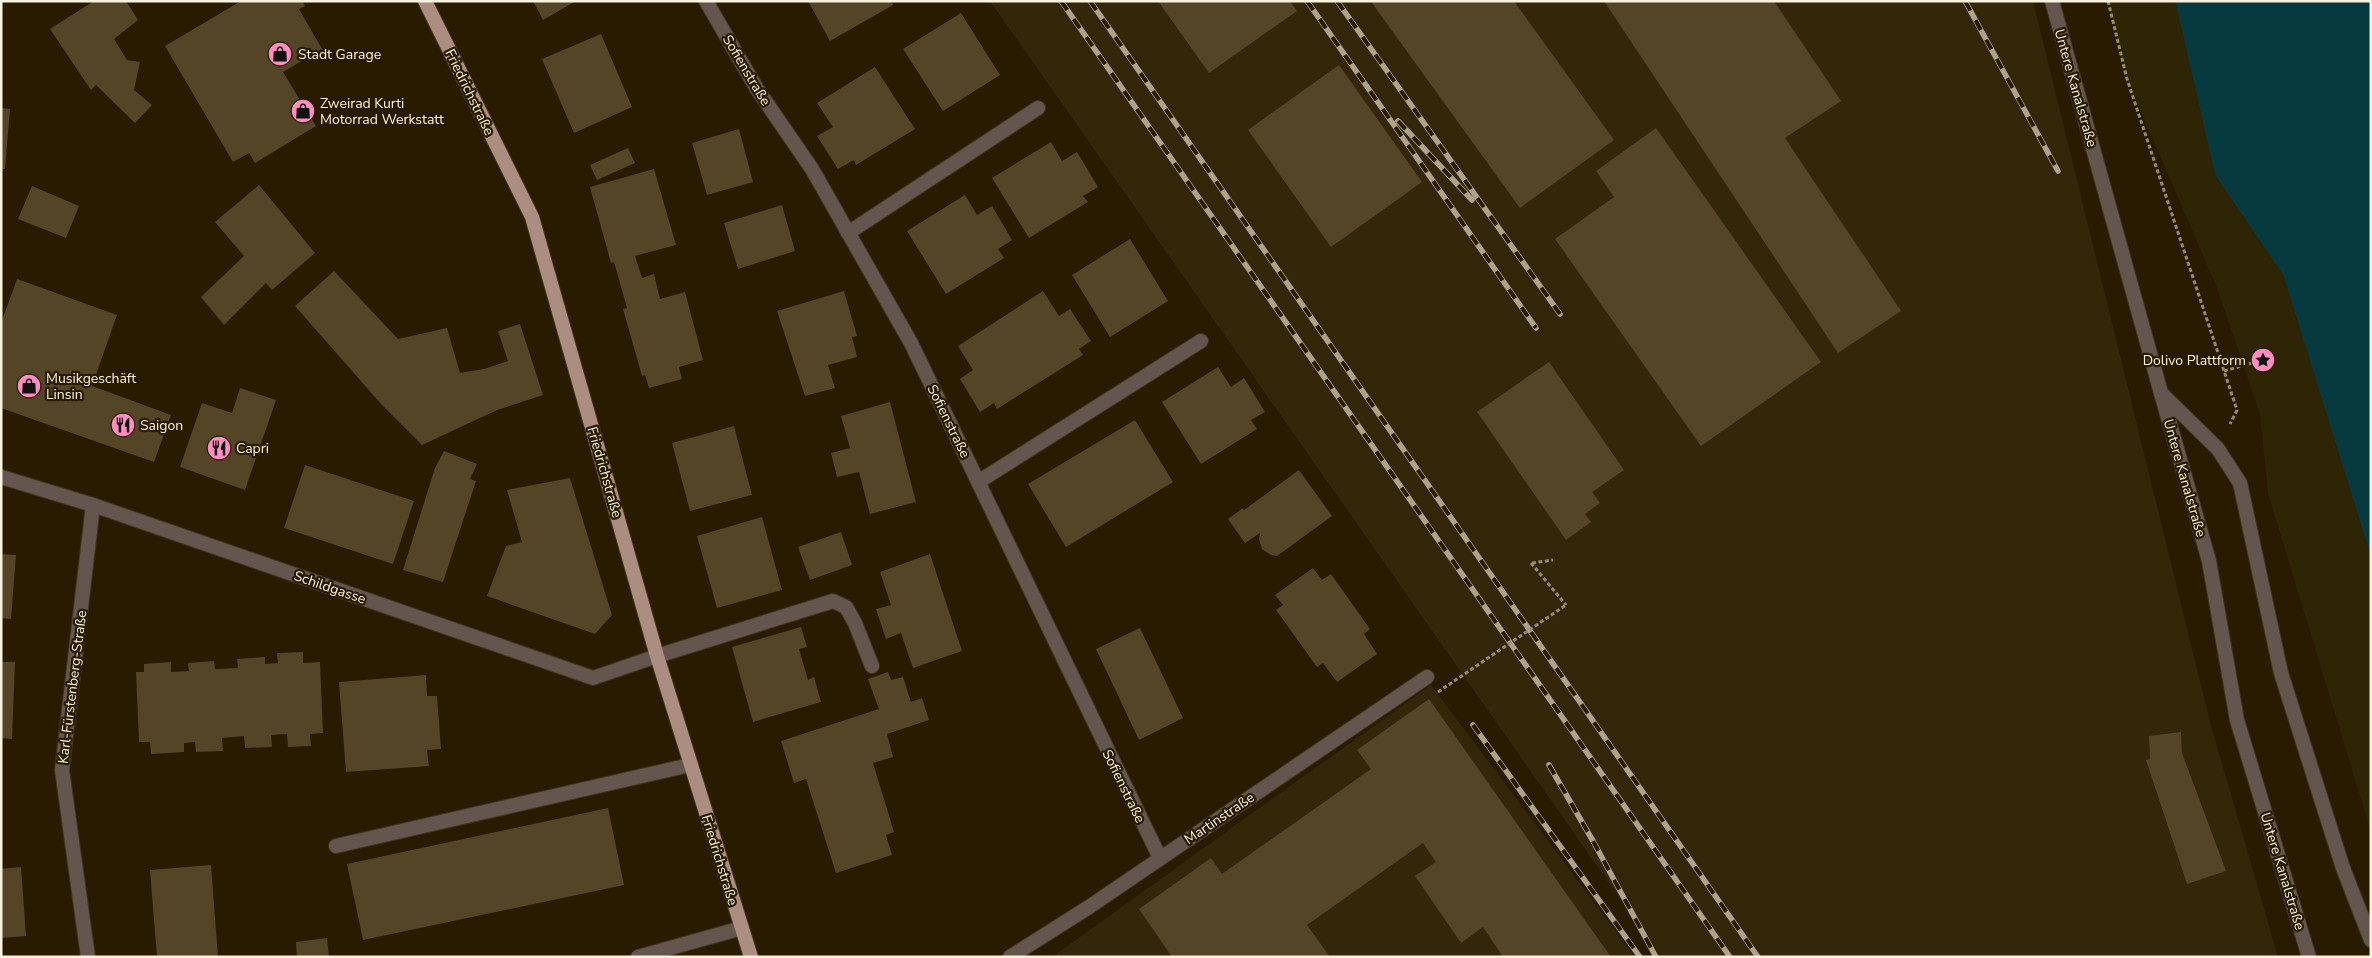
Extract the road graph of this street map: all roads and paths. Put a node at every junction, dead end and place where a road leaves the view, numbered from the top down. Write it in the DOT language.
graph roads {
  1 [pos="425,1"];
  2 [pos="706,1"];
  3 [pos="2052,1"];
  4 [pos="2108,1"];
  5 [pos="1038,108"];
  6 [pos="848,233"];
  7 [pos="1201,340"];
  8 [pos="2263,360"];
  9 [pos="2224,371"];
  10 [pos="2160,393"];
  11 [pos="2218,449"];
  12 [pos="1,477"];
  13 [pos="978,482"];
  14 [pos="93,505"];
  15 [pos="1553,560"];
  16 [pos="657,656"];
  17 [pos="872,666"];
  18 [pos="1427,677"];
  19 [pos="1438,692"];
  20 [pos="690,765"];
  21 [pos="336,846"];
  22 [pos="1160,858"];
  23 [pos="742,928"];
  24 [pos="2371,940"];
  25 [pos="88,957"];
  26 [pos="638,957"];
  27 [pos="751,957"];
  28 [pos="1010,957"];
  29 [pos="2309,957"];
  1 -- 16 [label="main road, Friedrichstraße"];
  2 -- 6 [label="street, Sofienstraße"];
  3 -- 10 [label="street, Untere Kanalstraße"];
  4 -- 9 [label="path"];
  5 -- 6 [label="street"];
  6 -- 13 [label="street, Sofienstraße"];
  7 -- 13 [label="street"];
  8 -- 9 [label="path"];
  9 -- 11 [label="path"];
  10 -- 11 [label="street"];
  10 -- 29 [label="street, Untere Kanalstraße"];
  11 -- 24 [label="street"];
  12 -- 14 [label="street, Schildgasse"];
  13 -- 22 [label="street, Sofienstraße"];
  14 -- 16 [label="street, Schildgasse"];
  14 -- 25 [label="street, Karl-Fürstenberg-Straße"];
  15 -- 19 [label="path, bridge"];
  16 -- 17 [label="street, Schildgasse"];
  16 -- 20 [label="main road, Friedrichstraße"];
  18 -- 22 [label="street, Martinstraße"];
  20 -- 21 [label="street"];
  20 -- 23 [label="main road, Friedrichstraße"];
  22 -- 28 [label="street, Martinstraße"];
  23 -- 26 [label="street"];
  23 -- 27 [label="main road, Friedrichstraße"];
}
